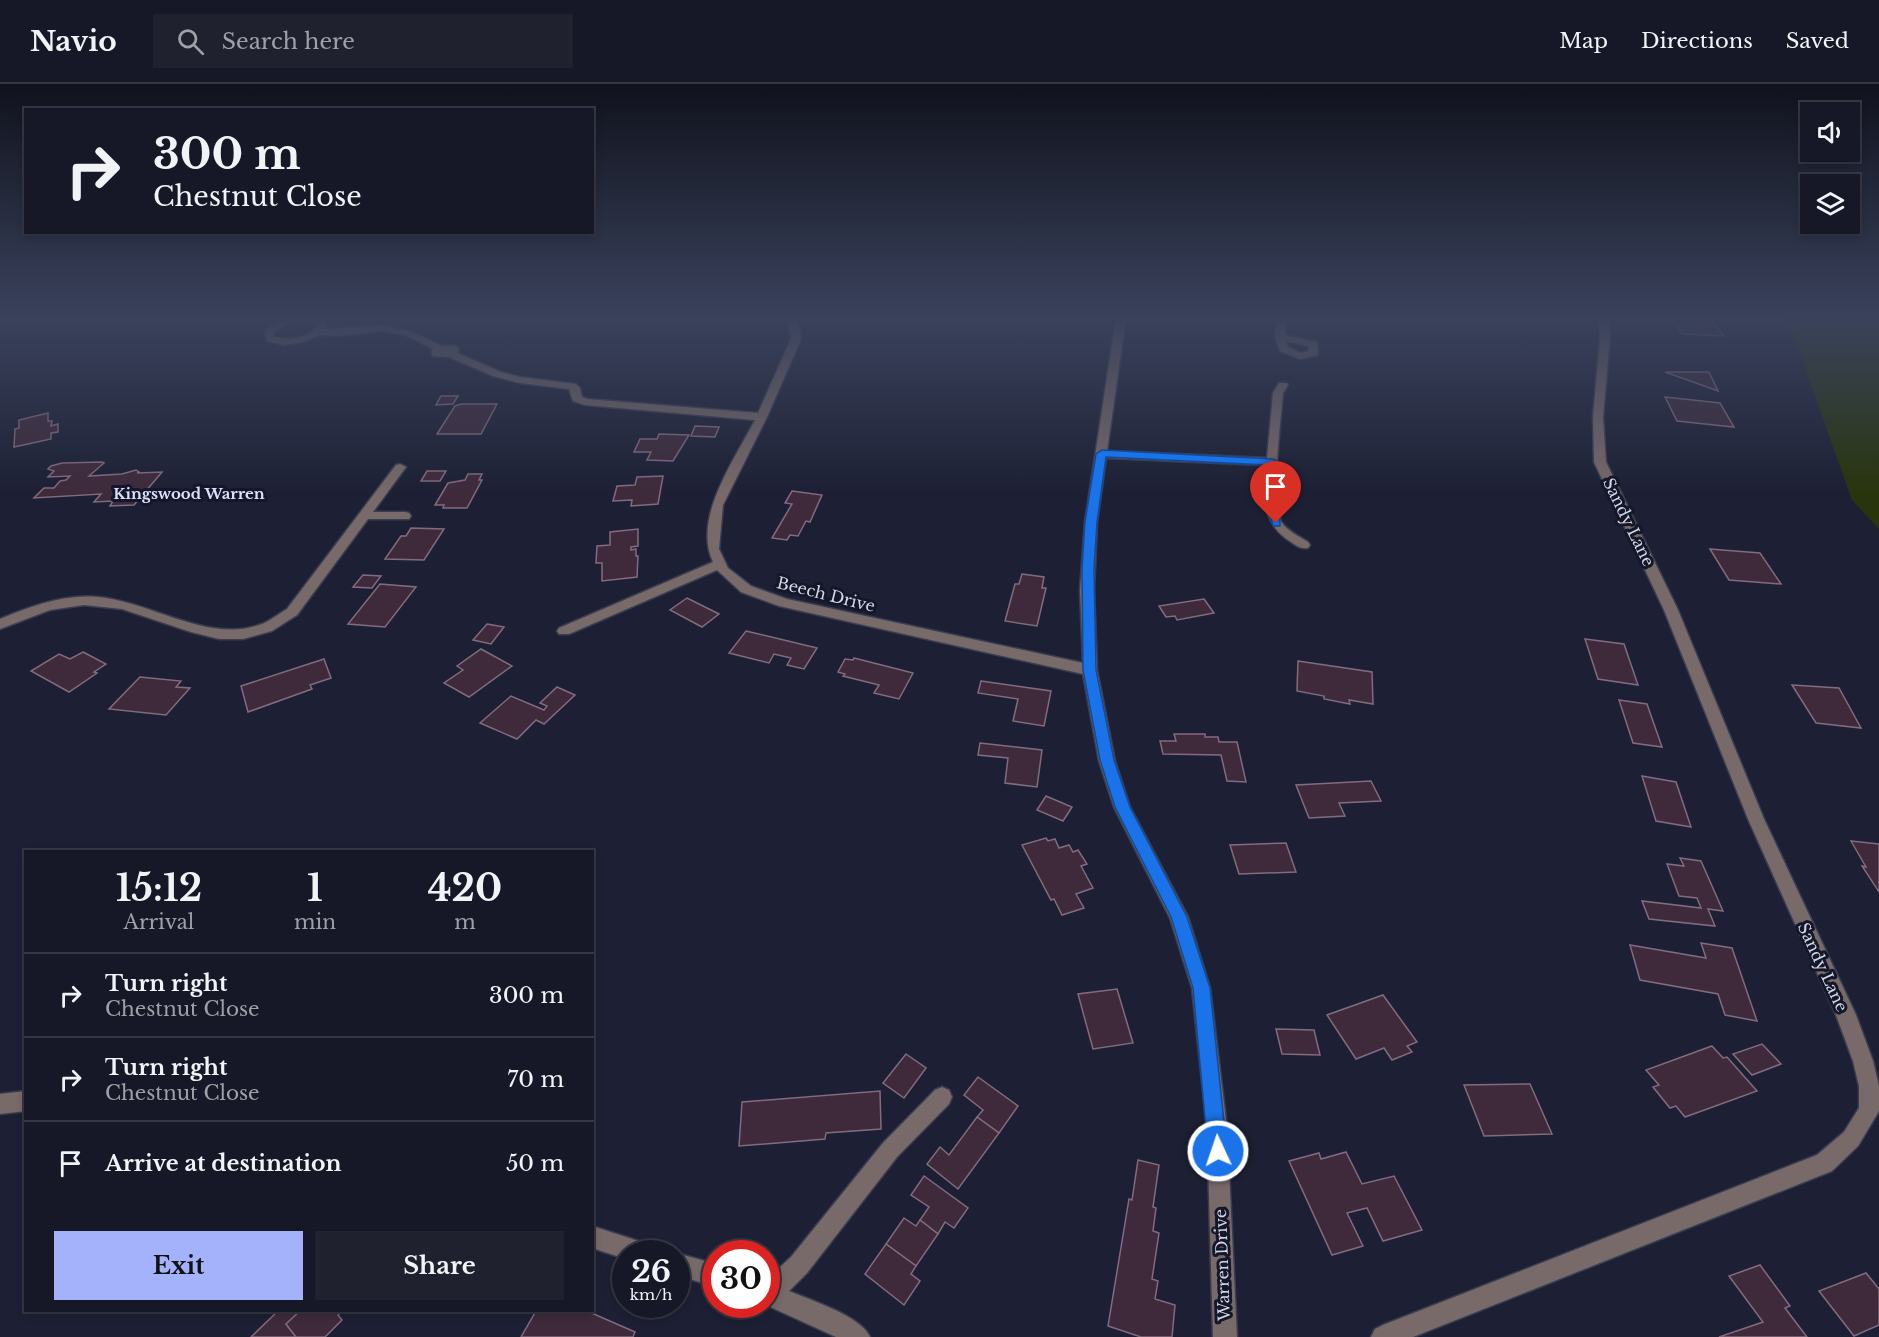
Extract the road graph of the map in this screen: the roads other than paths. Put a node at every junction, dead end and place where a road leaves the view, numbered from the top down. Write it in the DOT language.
graph roads {
  1 [pos="506,376"];
  2 [pos="780,376"];
  3 [pos="1113,376"];
  4 [pos="1602,376"];
  5 [pos="1283,385"];
  6 [pos="762,417"];
  7 [pos="1102,454"];
  8 [pos="1273,462"];
  9 [pos="400,467"];
  10 [pos="365,515"];
  11 [pos="405,516"];
  12 [pos="1305,545"];
  13 [pos="720,564"];
  14 [pos="0,624"];
  15 [pos="564,631"];
  16 [pos="1090,670"];
  17 [pos="942,1097"];
  18 [pos="24,1101"];
  19 [pos="0,1104"];
  20 [pos="594,1238"];
  21 [pos="612,1243"];
  22 [pos="780,1283"];
  23 [pos="780,1299"];
  24 [pos="858,1337"];
  25 [pos="1225,1337"];
  26 [pos="1383,1337"];
  1 -- 6 [label="street"];
  2 -- 6 [label="street"];
  3 -- 7 [label="street, Warren Drive"];
  4 -- 26 [label="street, Sandy Lane"];
  5 -- 8 [label="street"];
  6 -- 13 [label="street"];
  7 -- 8 [label="street"];
  7 -- 16 [label="street, Warren Drive"];
  8 -- 12 [label="street"];
  9 -- 10 [label="street"];
  10 -- 11 [label="street"];
  10 -- 14 [label="street"];
  13 -- 15 [label="street"];
  13 -- 16 [label="street, Beech Drive"];
  16 -- 25 [label="street, Warren Drive"];
  17 -- 22 [label="street"];
  18 -- 19 [label="street"];
  20 -- 21 [label="street"];
  23 -- 24 [label="street"];
}
